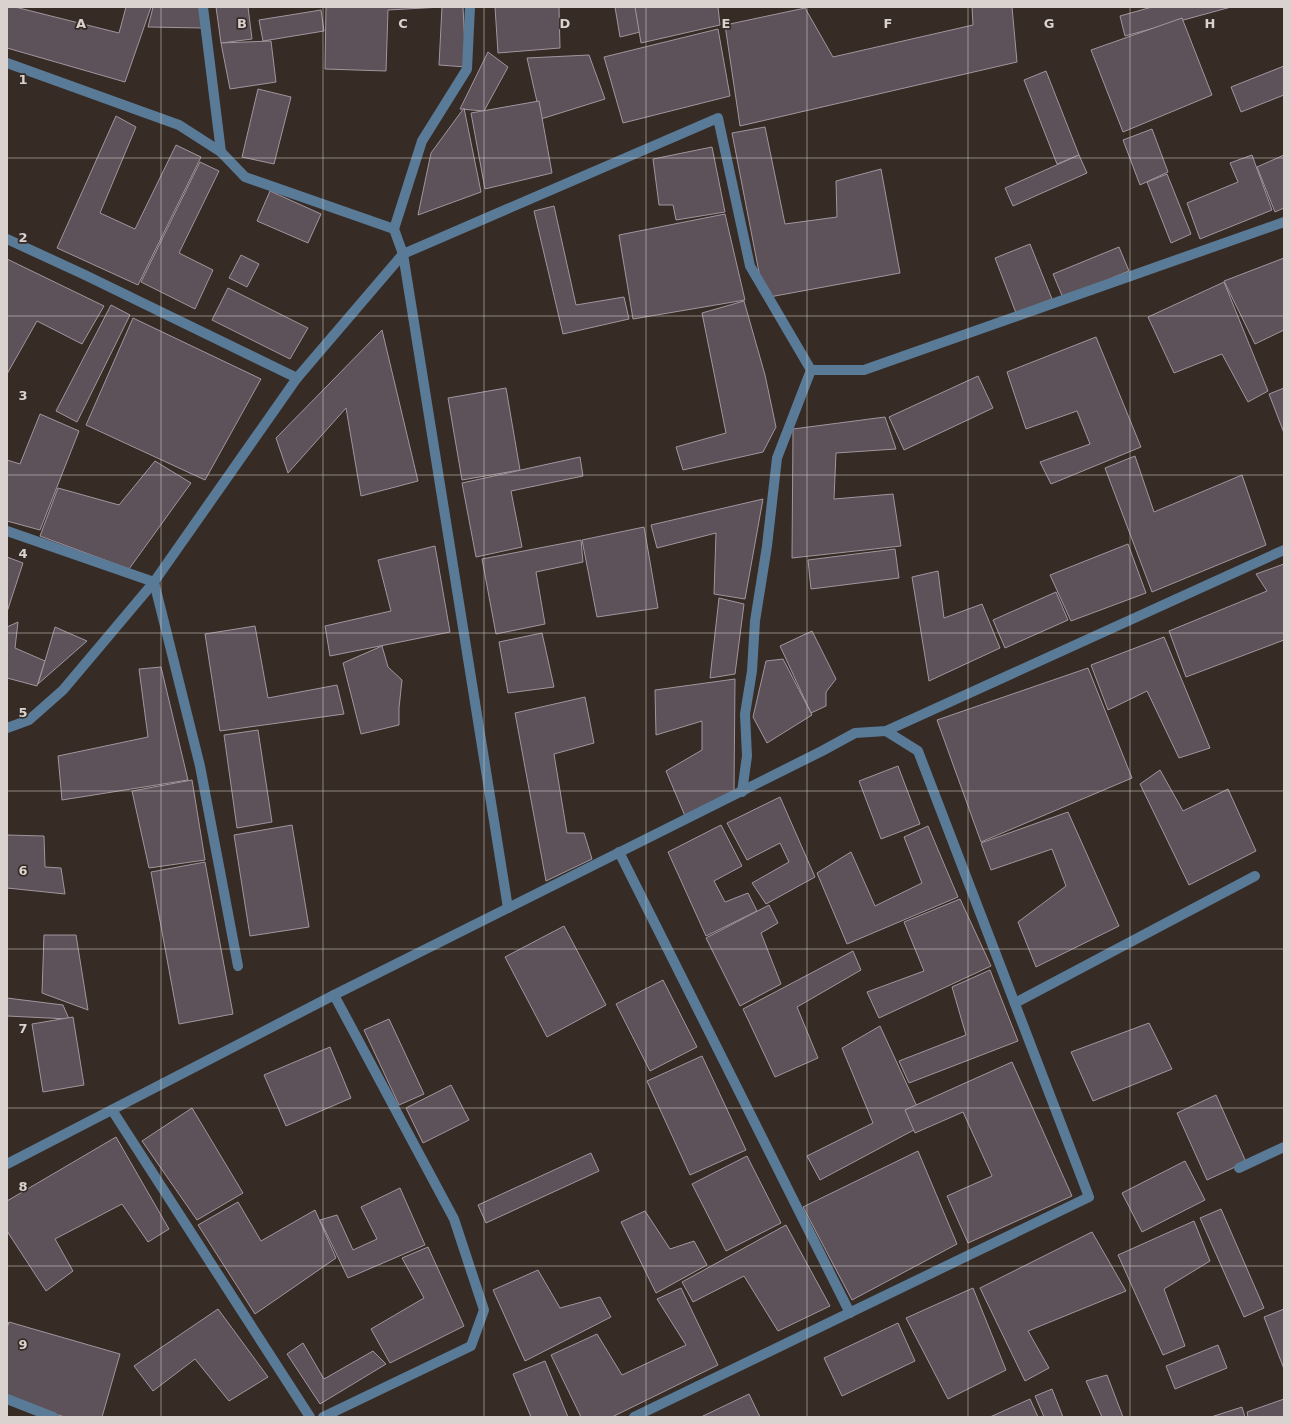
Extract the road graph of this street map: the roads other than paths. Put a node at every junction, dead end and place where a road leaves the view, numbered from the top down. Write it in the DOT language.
graph roads {
  1 [pos="203,7"];
  2 [pos="470,7"];
  3 [pos="7,63"];
  4 [pos="221,152"];
  5 [pos="1284,222"];
  6 [pos="394,229"];
  7 [pos="7,239"];
  8 [pos="403,254"];
  9 [pos="811,370"];
  10 [pos="297,378"];
  11 [pos="7,531"];
  12 [pos="1284,550"];
  13 [pos="154,582"];
  14 [pos="7,728"];
  15 [pos="886,731"];
  16 [pos="742,792"];
  17 [pos="619,852"];
  18 [pos="1255,876"];
  19 [pos="508,908"];
  20 [pos="238,966"];
  21 [pos="334,995"];
  22 [pos="1015,1003"];
  23 [pos="112,1110"];
  24 [pos="1284,1147"];
  25 [pos="7,1164"];
  26 [pos="1239,1168"];
  27 [pos="850,1313"];
  28 [pos="7,1399"];
  29 [pos="53,1417"];
  30 [pos="310,1417"];
  31 [pos="323,1417"];
  32 [pos="634,1417"];
  1 -- 4 [label="street"];
  2 -- 6 [label="street"];
  3 -- 4 [label="street"];
  4 -- 6 [label="street"];
  5 -- 9 [label="street"];
  6 -- 8 [label="street"];
  7 -- 10 [label="street"];
  8 -- 9 [label="street"];
  8 -- 10 [label="street"];
  8 -- 19 [label="street"];
  9 -- 16 [label="street"];
  10 -- 13 [label="street"];
  11 -- 13 [label="street"];
  12 -- 15 [label="street"];
  13 -- 14 [label="street"];
  13 -- 20 [label="street"];
  15 -- 16 [label="street"];
  15 -- 22 [label="street"];
  16 -- 17 [label="street"];
  17 -- 19 [label="street"];
  17 -- 27 [label="street"];
  18 -- 22 [label="street"];
  19 -- 21 [label="street"];
  21 -- 23 [label="street"];
  21 -- 31 [label="street"];
  22 -- 27 [label="street"];
  23 -- 25 [label="street"];
  23 -- 30 [label="street"];
  24 -- 26 [label="street"];
  27 -- 32 [label="street"];
  28 -- 29 [label="street"];
}
